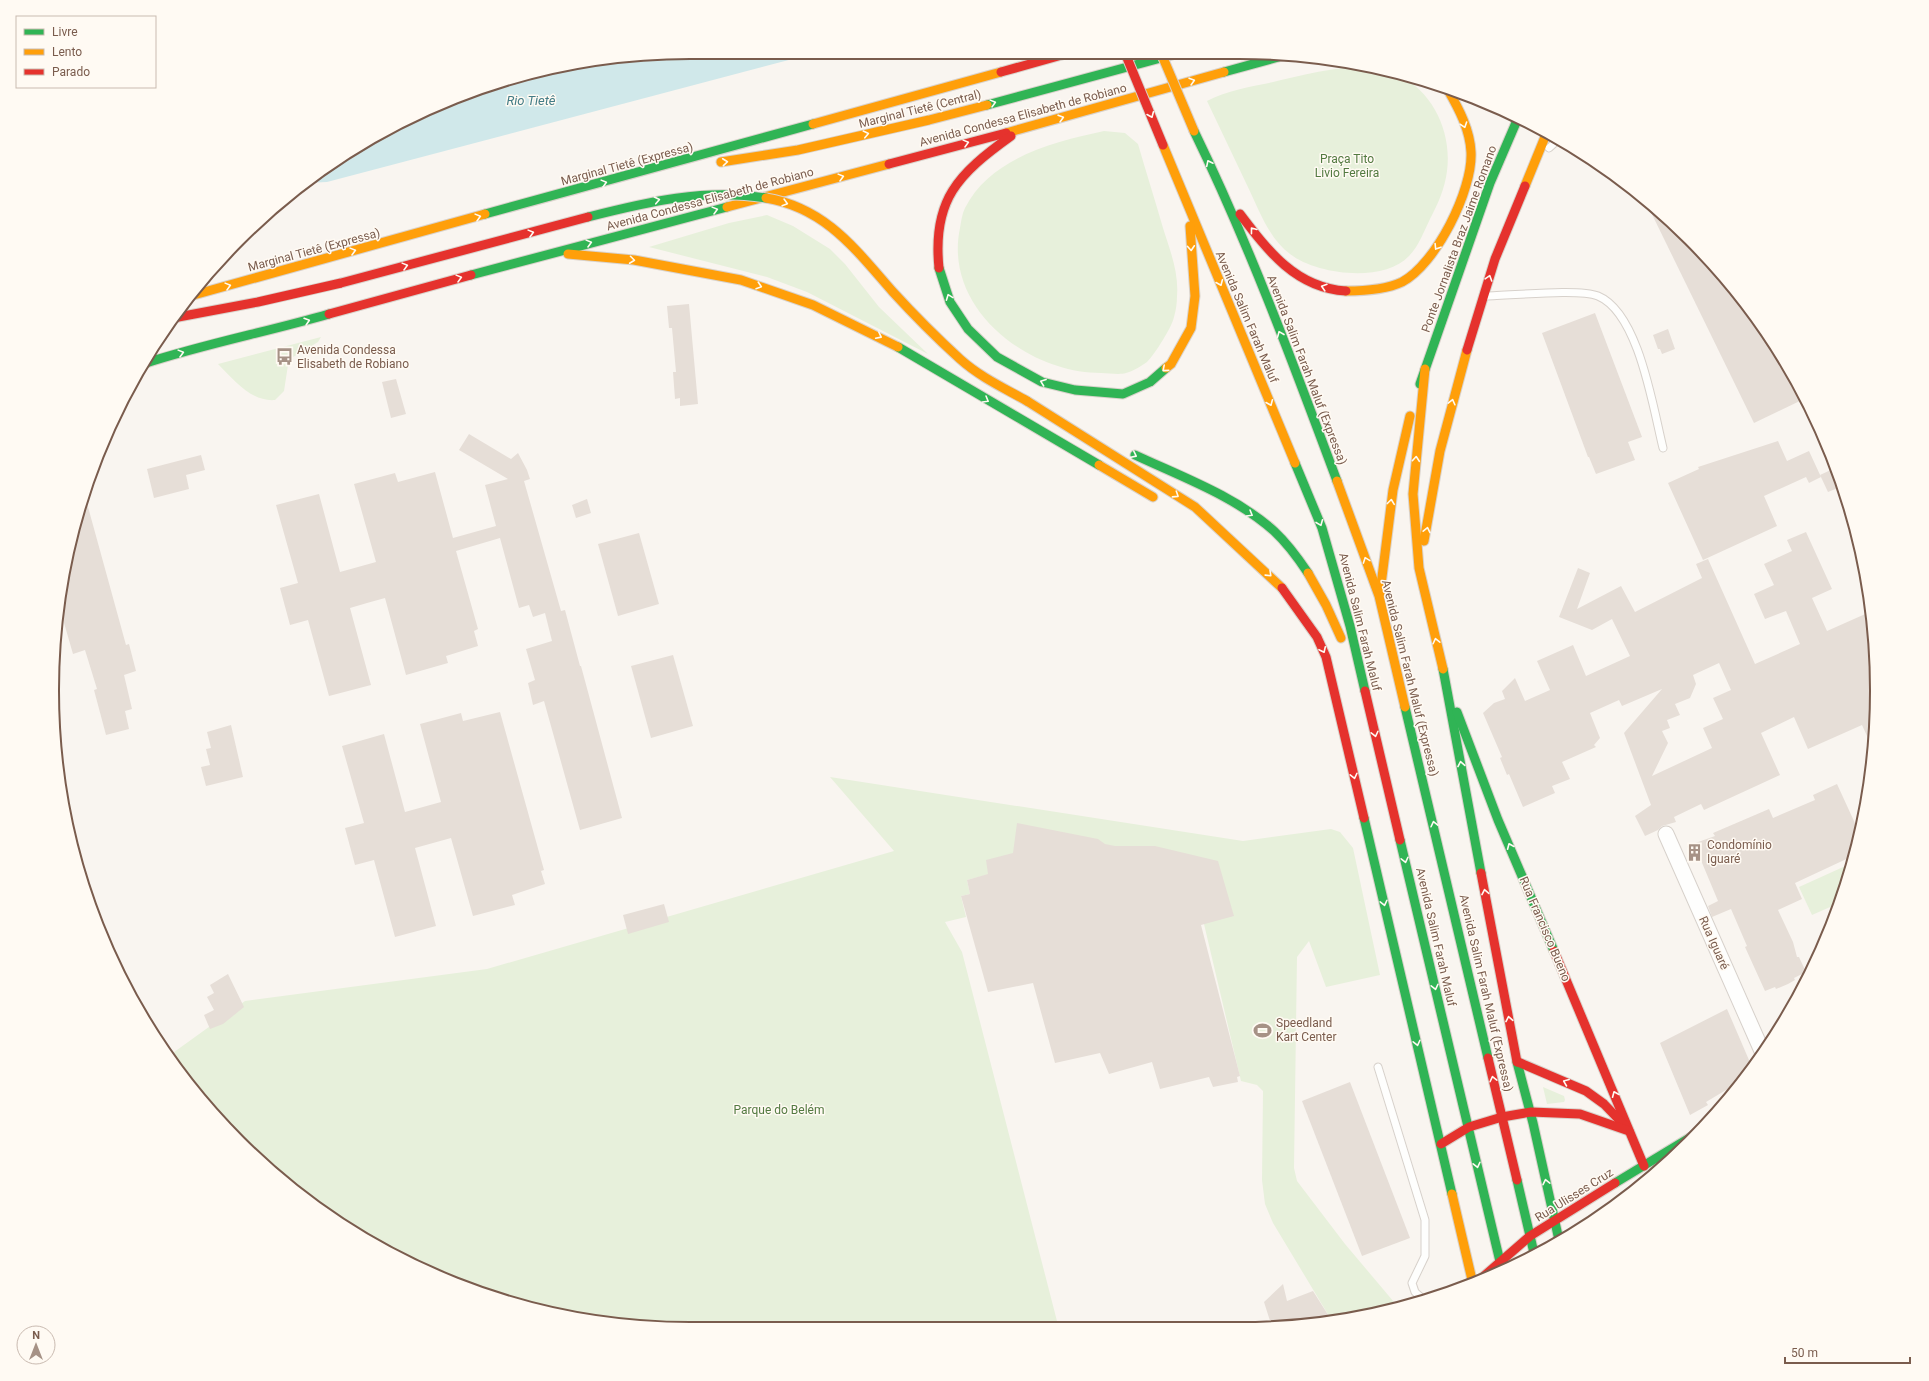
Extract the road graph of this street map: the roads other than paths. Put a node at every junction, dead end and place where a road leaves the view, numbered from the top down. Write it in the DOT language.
graph roads {
  1 [pos="1051,59"];
  2 [pos="1128,59"];
  3 [pos="1157,59"];
  4 [pos="1164,59"];
  5 [pos="1269,60"];
  6 [pos="1452,97"];
  7 [pos="1516,123"];
  8 [pos="1523,127"];
  9 [pos="1024,128"];
  10 [pos="1544,139"];
  11 [pos="1553,144"];
  12 [pos="1534,162"];
  13 [pos="658,168"];
  14 [pos="1490,183"];
  15 [pos="1225,195"];
  16 [pos="1189,209"];
  17 [pos="552,253"];
  18 [pos="200,293"];
  19 [pos="1483,297"];
  20 [pos="182,316"];
  21 [pos="152,361"];
  22 [pos="1425,369"];
  23 [pos="1049,414"];
  24 [pos="1113,444"];
  25 [pos="1663,448"];
  26 [pos="1127,451"];
  27 [pos="1164,504"];
  28 [pos="1199,524"];
  29 [pos="1240,548"];
  30 [pos="1419,568"];
  31 [pos="1379,596"];
  32 [pos="1445,679"];
  33 [pos="1366,696"];
  34 [pos="1666,834"];
  35 [pos="1424,940"];
  36 [pos="1462,944"];
  37 [pos="1420,970"];
  38 [pos="1480,984"];
  39 [pos="1415,1000"];
  40 [pos="1412,1022"];
  41 [pos="1502,1032"];
  42 [pos="1760,1047"];
  43 [pos="1517,1060"];
  44 [pos="1378,1067"];
  45 [pos="1531,1112"];
  46 [pos="1502,1117"];
  47 [pos="1469,1127"];
  48 [pos="1629,1131"];
  49 [pos="1441,1144"];
  50 [pos="1636,1144"];
  51 [pos="1673,1149"];
  52 [pos="1664,1154"];
  53 [pos="1646,1172"];
  54 [pos="1616,1182"];
  55 [pos="1555,1220"];
  56 [pos="1558,1235"];
  57 [pos="1530,1236"];
  58 [pos="1533,1249"];
  59 [pos="1500,1261"];
  60 [pos="1501,1265"];
  61 [pos="1491,1269"];
  62 [pos="1471,1277"];
  63 [pos="1418,1295"];
  1 -- 13 [label="main road, Marginal Tietê (Expressa)"];
  2 -- 16 [label="main road, Avenida Salim Farah Maluf, one-way, bridge"];
  13 -- 3 [label="main road, Marginal Tietê (Central), one-way"];
  15 -- 4 [label="main road, Avenida Salim Farah Maluf (Expressa), one-way, bridge"];
  9 -- 5 [label="main road, Avenida Condessa Elisabeth de Robiano, one-way"];
  6 -- 15 [label="main road, one-way"];
  7 -- 14 [label="main road, Ponte Jornalista Braz Jaime Romano"];
  8 -- 14 [label="main road"];
  16 -- 9 [label="main road, one-way"];
  17 -- 9 [label="main road, Avenida Condessa Elisabeth de Robiano, one-way"];
  10 -- 12 [label="main road"];
  11 -- 12 [label="lane"];
  19 -- 12 [label="main road, one-way"];
  18 -- 13 [label="main road, Marginal Tietê (Expressa), one-way"];
  14 -- 22 [label="main road, Ponte Jornalista Braz Jaime Romano"];
  31 -- 15 [label="main road, Avenida Salim Farah Maluf (Expressa), one-way"];
  16 -- 33 [label="main road, Avenida Salim Farah Maluf, one-way"];
  21 -- 17 [label="main road, Avenida Condessa Elisabeth de Robiano, one-way"];
  17 -- 27 [label="main road, one-way"];
  19 -- 25 [label="lane"];
  30 -- 19 [label="main road, one-way"];
  20 -- 23 [label="main road, one-way, bridge"];
  30 -- 22 [label="main road, one-way"];
  31 -- 22 [label="main road, one-way"];
  23 -- 24 [label="main road"];
  23 -- 29 [label="main road, one-way"];
  26 -- 33 [label="main road, one-way"];
  28 -- 29 [label="main road"];
  29 -- 40 [label="main road, one-way"];
  32 -- 30 [label="main road, one-way"];
  36 -- 31 [label="main road, Avenida Salim Farah Maluf (Expressa), one-way"];
  43 -- 32 [label="main road, one-way"];
  48 -- 32 [label="main road, Rua Francisco Bueno, one-way"];
  33 -- 35 [label="main road, Avenida Salim Farah Maluf, one-way"];
  34 -- 42 [label="street, Rua Iguaré"];
  35 -- 37 [label="main road"];
  35 -- 47 [label="main road, Avenida Salim Farah Maluf, one-way"];
  36 -- 38 [label="main road"];
  46 -- 36 [label="main road, Avenida Salim Farah Maluf (Expressa), one-way"];
  39 -- 40 [label="main road"];
  40 -- 49 [label="main road, one-way"];
  41 -- 43 [label="main road"];
  43 -- 45 [label="main road"];
  48 -- 43 [label="main road, one-way"];
  44 -- 63 [label="lane"];
  45 -- 46 [label="main road"];
  45 -- 48 [label="main road"];
  55 -- 45 [label="main road, one-way"];
  46 -- 47 [label="main road"];
  46 -- 57 [label="main road, Avenida Salim Farah Maluf (Expressa)"];
  47 -- 49 [label="main road"];
  47 -- 59 [label="main road, one-way"];
  48 -- 50 [label="main road, Rua Francisco Bueno"];
  49 -- 62 [label="main road"];
  50 -- 52 [label="main road"];
  50 -- 53 [label="main road, Rua Francisco Bueno"];
  50 -- 54 [label="main road"];
  51 -- 52 [label="main road, Rua Ulisses Cruz"];
  52 -- 53 [label="main road, Rua Ulisses Cruz"];
  53 -- 54 [label="main road, Rua Ulisses Cruz"];
  54 -- 55 [label="main road, Rua Ulisses Cruz"];
  55 -- 56 [label="main road"];
  55 -- 57 [label="main road, Rua Ulisses Cruz"];
  57 -- 58 [label="main road, Avenida Salim Farah Maluf (Expressa)"];
  57 -- 59 [label="main road, Rua Ulisses Cruz"];
  59 -- 60 [label="main road"];
  59 -- 61 [label="main road, Rua Ulisses Cruz"];
}
